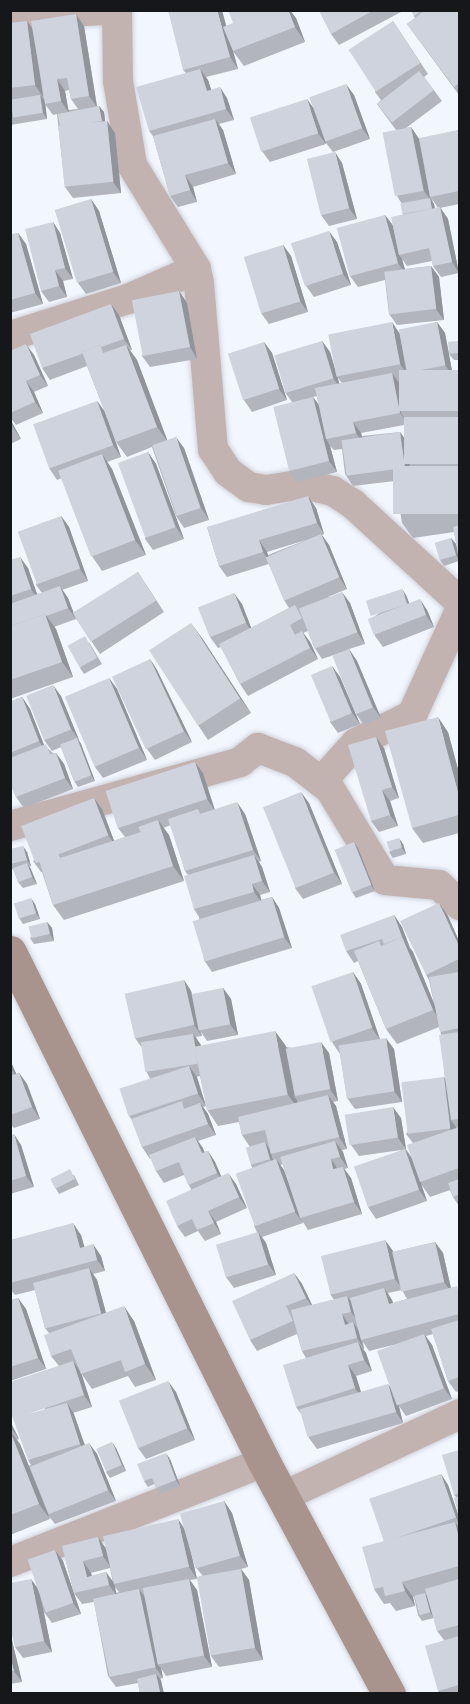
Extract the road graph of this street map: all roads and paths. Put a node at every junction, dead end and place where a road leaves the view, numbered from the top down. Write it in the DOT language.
graph roads {
  1 [pos="104,10"];
  2 [pos="117,10"];
  3 [pos="10,15"];
  4 [pos="196,269"];
  5 [pos="10,336"];
  6 [pos="459,602"];
  7 [pos="459,610"];
  8 [pos="321,782"];
  9 [pos="10,826"];
  10 [pos="459,905"];
  11 [pos="10,952"];
  12 [pos="459,1414"];
  13 [pos="264,1462"];
  14 [pos="282,1497"];
  15 [pos="10,1562"];
  16 [pos="389,1694"];
  1 -- 3 [label="street"];
  2 -- 4 [label="street"];
  4 -- 5 [label="street"];
  4 -- 6 [label="street"];
  7 -- 8 [label="street"];
  8 -- 9 [label="street"];
  8 -- 10 [label="street"];
  11 -- 13 [label="street"];
  12 -- 14 [label="street"];
  13 -- 14 [label="street"];
  13 -- 15 [label="street"];
  14 -- 16 [label="street"];
}
